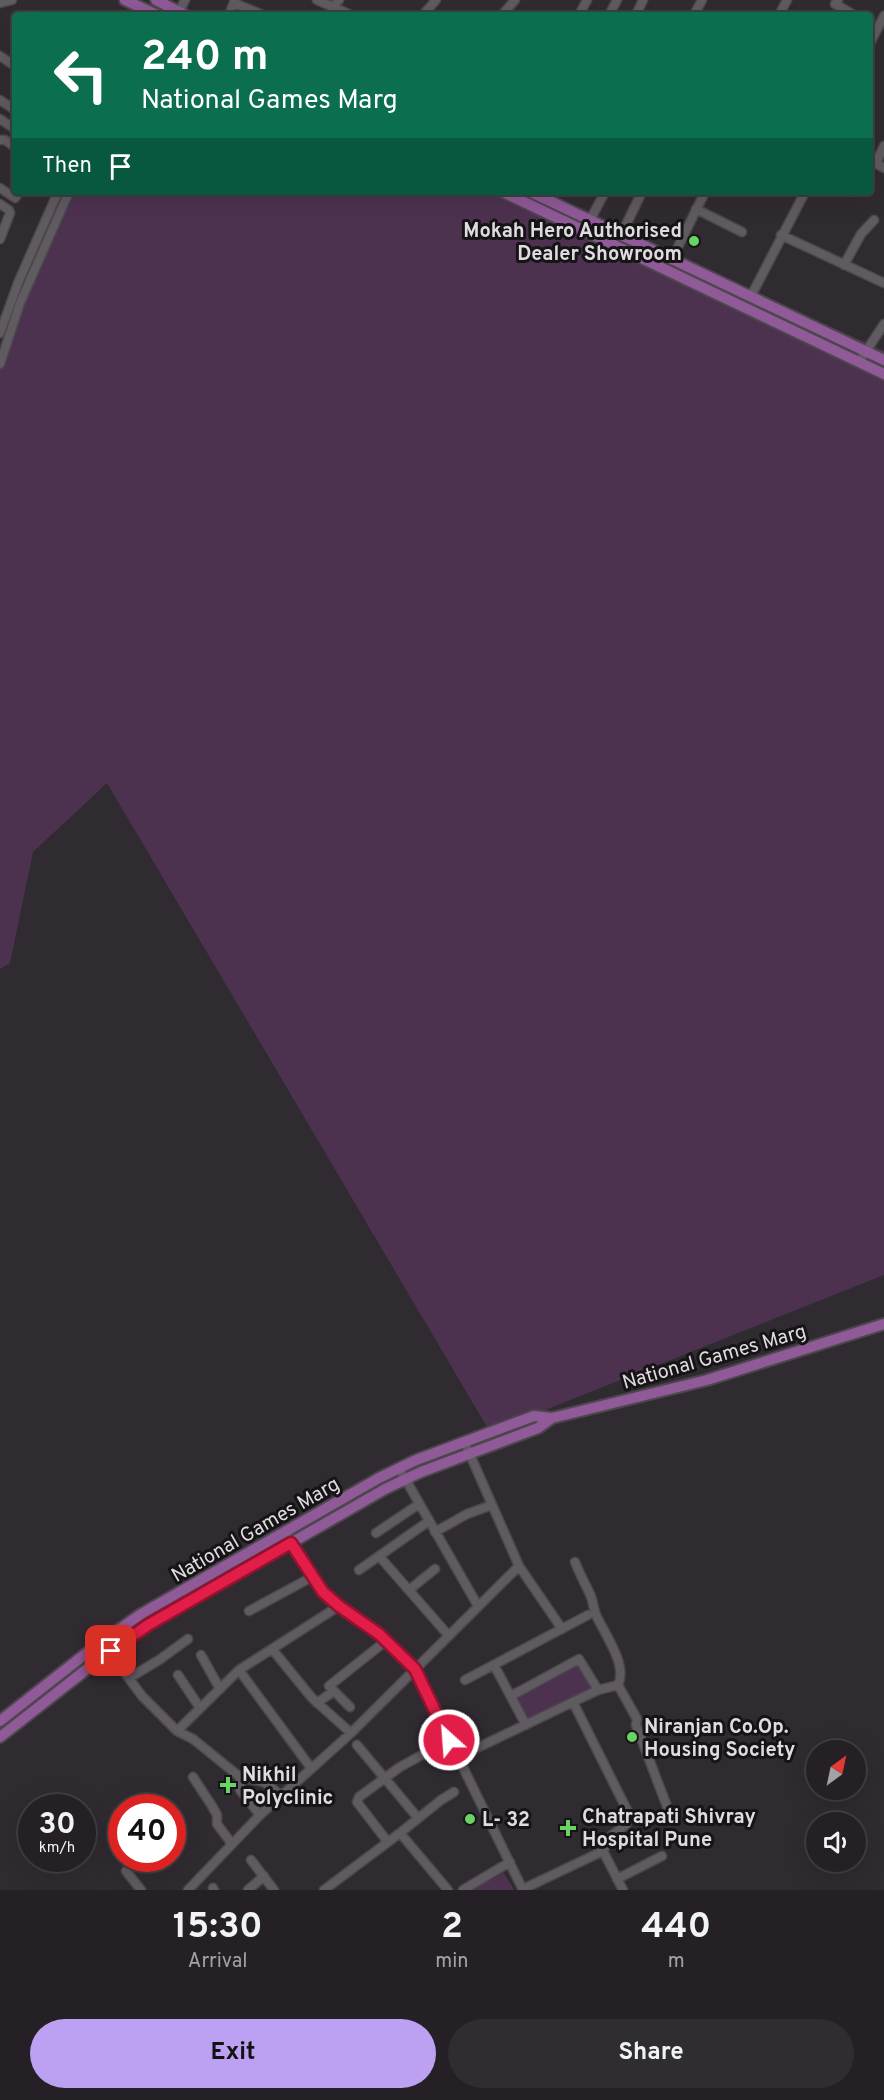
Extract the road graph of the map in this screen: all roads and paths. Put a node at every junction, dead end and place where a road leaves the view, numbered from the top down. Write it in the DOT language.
graph roads {
  1 [pos="12,0"];
  2 [pos="125,0"];
  3 [pos="156,0"];
  4 [pos="317,0"];
  5 [pos="436,0"];
  6 [pos="515,0"];
  7 [pos="838,0"];
  8 [pos="234,1"];
  9 [pos="0,3"];
  10 [pos="336,4"];
  11 [pos="151,12"];
  12 [pos="180,12"];
  13 [pos="257,12"];
  14 [pos="426,12"];
  15 [pos="505,12"];
  16 [pos="849,12"];
  17 [pos="884,16"];
  18 [pos="874,26"];
  19 [pos="0,100"];
  20 [pos="12,110"];
  21 [pos="0,119"];
  22 [pos="12,127"];
  23 [pos="884,146"];
  24 [pos="877,164"];
  25 [pos="0,188"];
  26 [pos="17,195"];
  27 [pos="57,195"];
  28 [pos="68,195"];
  29 [pos="509,195"];
  30 [pos="604,195"];
  31 [pos="640,195"];
  32 [pos="703,195"];
  33 [pos="803,195"];
  34 [pos="548,196"];
  35 [pos="0,204"];
  36 [pos="696,209"];
  37 [pos="540,211"];
  38 [pos="591,220"];
  39 [pos="874,220"];
  40 [pos="742,232"];
  41 [pos="621,234"];
  42 [pos="781,236"];
  43 [pos="0,239"];
  44 [pos="672,259"];
  45 [pos="844,265"];
  46 [pos="884,284"];
  47 [pos="751,296"];
  48 [pos="884,324"];
  49 [pos="0,330"];
  50 [pos="866,351"];
  51 [pos="884,360"];
  52 [pos="859,362"];
  53 [pos="0,364"];
  54 [pos="884,374"];
  55 [pos="884,1324"];
  56 [pos="552,1418"];
  57 [pos="464,1441"];
  58 [pos="470,1453"];
  59 [pos="399,1468"];
  60 [pos="405,1479"];
  61 [pos="419,1504"];
  62 [pos="492,1505"];
  63 [pos="429,1521"];
  64 [pos="285,1532"];
  65 [pos="435,1532"];
  66 [pos="376,1533"];
  67 [pos="291,1543"];
  68 [pos="379,1556"];
  69 [pos="575,1562"];
  70 [pos="519,1566"];
  71 [pos="435,1569"];
  72 [pos="359,1570"];
  73 [pos="312,1578"];
  74 [pos="409,1590"];
  75 [pos="339,1606"];
  76 [pos="478,1606"];
  77 [pos="249,1611"];
  78 [pos="588,1615"];
  79 [pos="562,1629"];
  80 [pos="449,1636"];
  81 [pos="188,1639"];
  82 [pos="387,1640"];
  83 [pos="102,1642"];
  84 [pos="272,1649"];
  85 [pos="109,1652"];
  86 [pos="201,1655"];
  87 [pos="494,1665"];
  88 [pos="415,1669"];
  89 [pos="239,1670"];
  90 [pos="178,1675"];
  91 [pos="129,1678"];
  92 [pos="465,1680"];
  93 [pos="618,1685"];
  94 [pos="220,1689"];
  95 [pos="598,1690"];
  96 [pos="334,1691"];
  97 [pos="511,1696"];
  98 [pos="317,1702"];
  99 [pos="573,1702"];
  100 [pos="350,1707"];
  101 [pos="200,1708"];
  102 [pos="0,1721"];
  103 [pos="526,1725"];
  104 [pos="177,1731"];
  105 [pos="351,1732"];
  106 [pos="0,1737"];
  107 [pos="449,1740"];
  108 [pos="357,1744"];
  109 [pos="458,1757"];
  110 [pos="311,1768"];
  111 [pos="240,1776"];
  112 [pos="385,1777"];
  113 [pos="194,1778"];
  114 [pos="454,1792"];
  115 [pos="282,1796"];
  116 [pos="668,1809"];
  117 [pos="260,1815"];
  118 [pos="418,1818"];
  119 [pos="400,1833"];
  120 [pos="387,1842"];
  121 [pos="232,1844"];
  122 [pos="603,1851"];
  123 [pos="662,1856"];
  124 [pos="251,1860"];
  125 [pos="510,1862"];
  126 [pos="127,1872"];
  127 [pos="264,1876"];
  128 [pos="617,1879"];
  129 [pos="141,1890"];
  130 [pos="188,1890"];
  131 [pos="248,1890"];
  132 [pos="274,1890"];
  133 [pos="324,1890"];
  134 [pos="448,1890"];
  135 [pos="463,1890"];
  136 [pos="523,1890"];
  137 [pos="623,1890"];
  1 -- 9 [label="street"];
  2 -- 11 [label="main road"];
  3 -- 12 [label="main road"];
  4 -- 10 [label="street"];
  5 -- 14 [label="street"];
  6 -- 15 [label="street"];
  7 -- 16 [label="street"];
  8 -- 13 [label="street"];
  17 -- 18 [label="street"];
  19 -- 20 [label="street"];
  21 -- 22 [label="street"];
  23 -- 24 [label="street"];
  25 -- 26 [label="street"];
  27 -- 49 [label="street"];
  28 -- 53 [label="street"];
  29 -- 37 [label="main road"];
  30 -- 38 [label="street"];
  31 -- 41 [label="street"];
  32 -- 36 [label="street"];
  33 -- 42 [label="street"];
  34 -- 37 [label="street"];
  34 -- 38 [label="main road"];
  35 -- 43 [label="street"];
  36 -- 40 [label="street"];
  36 -- 44 [label="street"];
  37 -- 52 [label="main road"];
  38 -- 41 [label="main road"];
  39 -- 45 [label="street"];
  41 -- 44 [label="main road"];
  42 -- 45 [label="street"];
  42 -- 47 [label="street"];
  44 -- 47 [label="main road"];
  45 -- 46 [label="street"];
  47 -- 50 [label="main road"];
  48 -- 50 [label="street"];
  50 -- 51 [label="main road"];
  50 -- 52 [label="street"];
  52 -- 54 [label="main road"];
  55 -- 56 [label="main road, National Games Marg"];
  56 -- 57 [label="main road, National Games Marg"];
  56 -- 58 [label="main road, National Games Marg"];
  57 -- 58 [label="street"];
  57 -- 59 [label="main road, National Games Marg"];
  58 -- 60 [label="main road, National Games Marg"];
  58 -- 62 [label="street"];
  59 -- 60 [label="street"];
  59 -- 64 [label="main road, National Games Marg"];
  60 -- 61 [label="street"];
  60 -- 67 [label="main road, National Games Marg"];
  61 -- 63 [label="street"];
  61 -- 66 [label="street"];
  62 -- 65 [label="street"];
  62 -- 70 [label="street"];
  63 -- 65 [label="street"];
  63 -- 68 [label="street"];
  64 -- 67 [label="street"];
  64 -- 83 [label="main road, National Games Marg"];
  65 -- 76 [label="street"];
  67 -- 73 [label="street"];
  67 -- 85 [label="main road, National Games Marg"];
  68 -- 72 [label="street"];
  68 -- 74 [label="street"];
  69 -- 93 [label="street"];
  70 -- 76 [label="street"];
  70 -- 79 [label="street"];
  71 -- 74 [label="street"];
  73 -- 75 [label="street"];
  73 -- 77 [label="street"];
  74 -- 80 [label="street"];
  75 -- 82 [label="street"];
  75 -- 84 [label="street"];
  76 -- 80 [label="street"];
  78 -- 79 [label="street"];
  79 -- 87 [label="street"];
  80 -- 88 [label="street"];
  81 -- 91 [label="street"];
  82 -- 88 [label="street"];
  82 -- 96 [label="street"];
  83 -- 85 [label="street"];
  83 -- 102 [label="main road, National Games Marg"];
  84 -- 89 [label="street"];
  84 -- 98 [label="street"];
  85 -- 91 [label="street"];
  85 -- 106 [label="main road, National Games Marg"];
  86 -- 94 [label="street"];
  87 -- 92 [label="street"];
  87 -- 97 [label="street"];
  88 -- 105 [label="street"];
  88 -- 107 [label="street"];
  89 -- 94 [label="street"];
  89 -- 110 [label="street"];
  90 -- 101 [label="street"];
  91 -- 104 [label="street"];
  93 -- 95 [label="street"];
  93 -- 116 [label="street"];
  94 -- 101 [label="street"];
  95 -- 97 [label="street"];
  95 -- 99 [label="street"];
  96 -- 98 [label="street"];
  96 -- 100 [label="street"];
  97 -- 103 [label="street"];
  98 -- 105 [label="street"];
  99 -- 103 [label="street"];
  99 -- 122 [label="street"];
  101 -- 104 [label="street"];
  103 -- 109 [label="street"];
  104 -- 111 [label="street"];
  105 -- 110 [label="street"];
  107 -- 109 [label="street"];
  107 -- 112 [label="street"];
  108 -- 112 [label="street"];
  109 -- 125 [label="street"];
  110 -- 115 [label="street"];
  111 -- 115 [label="street"];
  111 -- 117 [label="street"];
  112 -- 118 [label="street"];
  112 -- 120 [label="street"];
  113 -- 121 [label="street"];
  114 -- 118 [label="street"];
  115 -- 117 [label="street"];
  117 -- 121 [label="street"];
  118 -- 119 [label="street"];
  119 -- 120 [label="street"];
  119 -- 134 [label="street"];
  120 -- 133 [label="street"];
  121 -- 130 [label="street"];
  122 -- 128 [label="street"];
  122 -- 136 [label="street"];
  123 -- 128 [label="street"];
  124 -- 127 [label="street"];
  125 -- 135 [label="street"];
  125 -- 136 [label="street"];
  126 -- 129 [label="street"];
  127 -- 131 [label="street"];
  127 -- 132 [label="street"];
  128 -- 137 [label="street"];
}
